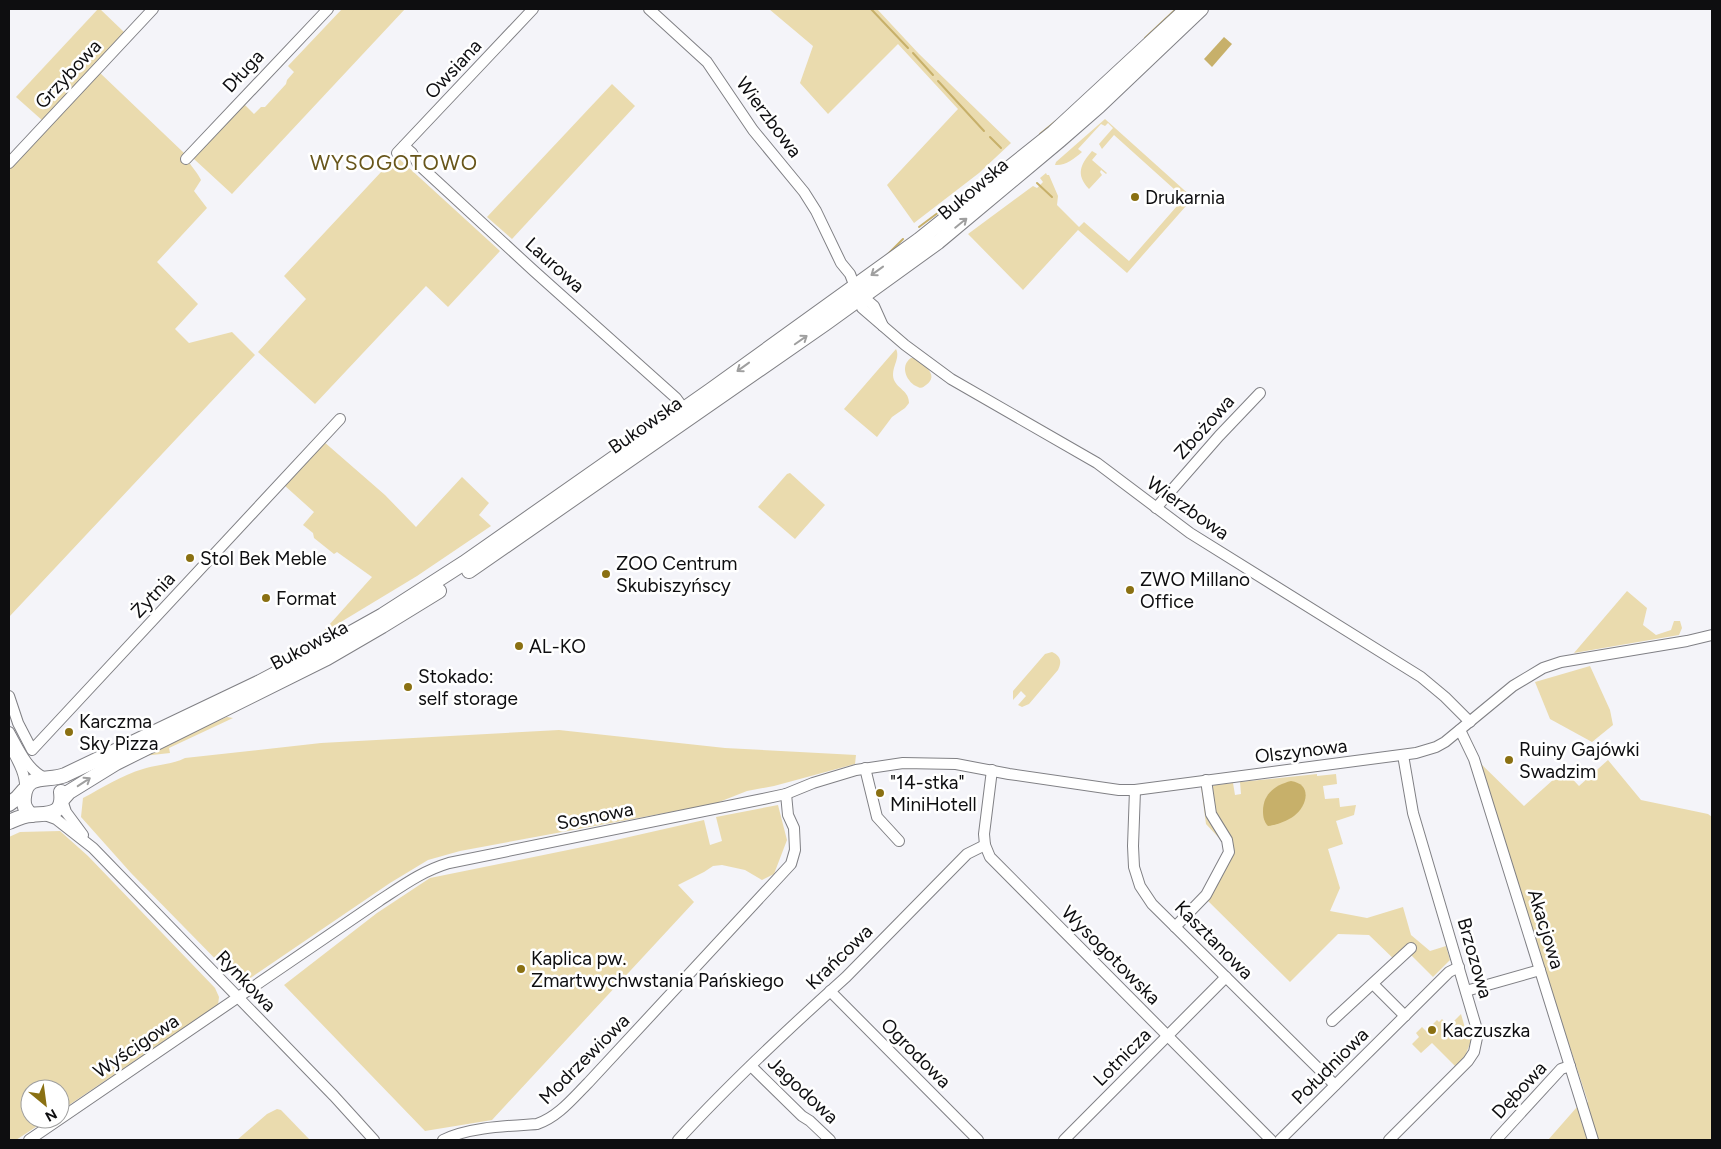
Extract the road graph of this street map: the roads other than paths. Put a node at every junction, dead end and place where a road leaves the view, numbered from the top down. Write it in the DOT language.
graph roads {
  1 [pos="153,9"];
  2 [pos="328,9"];
  3 [pos="533,9"];
  4 [pos="649,9"];
  5 [pos="1187,9"];
  6 [pos="1201,9"];
  7 [pos="401,149"];
  8 [pos="186,159"];
  9 [pos="9,163"];
  10 [pos="879,286"];
  11 [pos="858,292"];
  12 [pos="874,306"];
  13 [pos="883,326"];
  14 [pos="1260,393"];
  15 [pos="684,409"];
  16 [pos="340,419"];
  17 [pos="1156,508"];
  18 [pos="1712,635"];
  19 [pos="9,696"];
  20 [pos="1470,722"];
  21 [pos="1460,730"];
  22 [pos="9,732"];
  23 [pos="9,744"];
  24 [pos="1403,755"];
  25 [pos="865,768"];
  26 [pos="992,770"];
  27 [pos="49,778"];
  28 [pos="1206,780"];
  29 [pos="24,789"];
  30 [pos="1135,790"];
  31 [pos="786,794"];
  32 [pos="62,800"];
  33 [pos="9,804"];
  34 [pos="31,815"];
  35 [pos="45,815"];
  36 [pos="9,822"];
  37 [pos="900,841"];
  38 [pos="984,844"];
  39 [pos="93,848"];
  40 [pos="1176,927"];
  41 [pos="1410,948"];
  42 [pos="1459,966"];
  43 [pos="1540,970"];
  44 [pos="1226,977"];
  45 [pos="1373,984"];
  46 [pos="830,991"];
  47 [pos="1466,991"];
  48 [pos="238,998"];
  49 [pos="1405,1016"];
  50 [pos="1332,1021"];
  51 [pos="1168,1036"];
  52 [pos="751,1066"];
  53 [pos="1570,1066"];
  54 [pos="1335,1085"];
  55 [pos="29,1140"];
  56 [pos="374,1140"];
  57 [pos="443,1140"];
  58 [pos="679,1140"];
  59 [pos="830,1140"];
  60 [pos="978,1140"];
  61 [pos="1064,1140"];
  62 [pos="1271,1140"];
  63 [pos="1280,1140"];
  64 [pos="1389,1140"];
  65 [pos="1496,1140"];
  66 [pos="1593,1140"];
  1 -- 9 [label="street, Grzybowa"];
  2 -- 8 [label="street, Długa"];
  3 -- 7 [label="street, Owsiana"];
  4 -- 11 [label="street, Wierzbowa"];
  5 -- 11 [label="main road, Bukowska, one-way"];
  10 -- 6 [label="main road, Bukowska, one-way"];
  7 -- 15 [label="street, Laurowa"];
  10 -- 11 [label="main road, Bukowska"];
  10 -- 12 [label="street"];
  11 -- 12 [label="street, Wierzbowa"];
  11 -- 13 [label="street, Wierzbowa"];
  11 -- 15 [label="main road, Bukowska, one-way"];
  32 -- 11 [label="main road, Bukowska, one-way"];
  12 -- 13 [label="street, Wierzbowa"];
  13 -- 17 [label="street, Wierzbowa"];
  14 -- 17 [label="street, Zbożowa"];
  15 -- 27 [label="main road, Bukowska"];
  16 -- 19 [label="street, Żytnia"];
  17 -- 20 [label="street, Wierzbowa"];
  18 -- 20 [label="street, Olszynowa"];
  20 -- 21 [label="street, Olszynowa"];
  21 -- 24 [label="street, Olszynowa"];
  21 -- 43 [label="street, Akacjowa"];
  22 -- 27 [label="street"];
  23 -- 29 [label="street"];
  24 -- 28 [label="street, Olszynowa"];
  24 -- 42 [label="street, Brzozowa"];
  25 -- 26 [label="street, Sosnowa"];
  25 -- 31 [label="street, Sosnowa"];
  25 -- 37 [label="street"];
  26 -- 30 [label="street, Olszynowa"];
  26 -- 38 [label="street"];
  27 -- 29 [label="main road"];
  27 -- 32 [label="main road"];
  28 -- 30 [label="street, Olszynowa"];
  28 -- 40 [label="street"];
  29 -- 33 [label="main road"];
  29 -- 34 [label="main road"];
  30 -- 40 [label="street, Kasztanowa"];
  31 -- 48 [label="street, Sosnowa"];
  31 -- 57 [label="street, Modrzewiowa"];
  32 -- 35 [label="main road"];
  32 -- 39 [label="street, Rynkowa"];
  34 -- 35 [label="main road"];
  34 -- 36 [label="main road"];
  35 -- 39 [label="street, Rynkowa"];
  38 -- 46 [label="street, Krańcowa"];
  38 -- 51 [label="street, Wysogotowska"];
  39 -- 48 [label="street, Rynkowa"];
  40 -- 44 [label="street, Kasztanowa"];
  41 -- 45 [label="street, Południowa"];
  42 -- 47 [label="street, Brzozowa"];
  42 -- 49 [label="street, Południowa"];
  43 -- 47 [label="street"];
  43 -- 53 [label="street, Akacjowa"];
  44 -- 51 [label="street, Lotnicza"];
  44 -- 54 [label="street, Kasztanowa"];
  45 -- 49 [label="street"];
  45 -- 50 [label="street, Południowa"];
  46 -- 52 [label="street, Krańcowa"];
  46 -- 60 [label="street, Ogrodowa"];
  47 -- 64 [label="street, Brzozowa"];
  48 -- 55 [label="street, Wyścigowa"];
  48 -- 56 [label="street, Rynkowa"];
  49 -- 54 [label="street, Południowa"];
  51 -- 61 [label="street, Lotnicza"];
  51 -- 62 [label="street, Wysogotowska"];
  52 -- 58 [label="street, Krańcowa"];
  52 -- 59 [label="street, Jagodowa"];
  53 -- 65 [label="street, Dębowa"];
  53 -- 66 [label="street, Akacjowa"];
  54 -- 63 [label="street, Południowa"];
}
